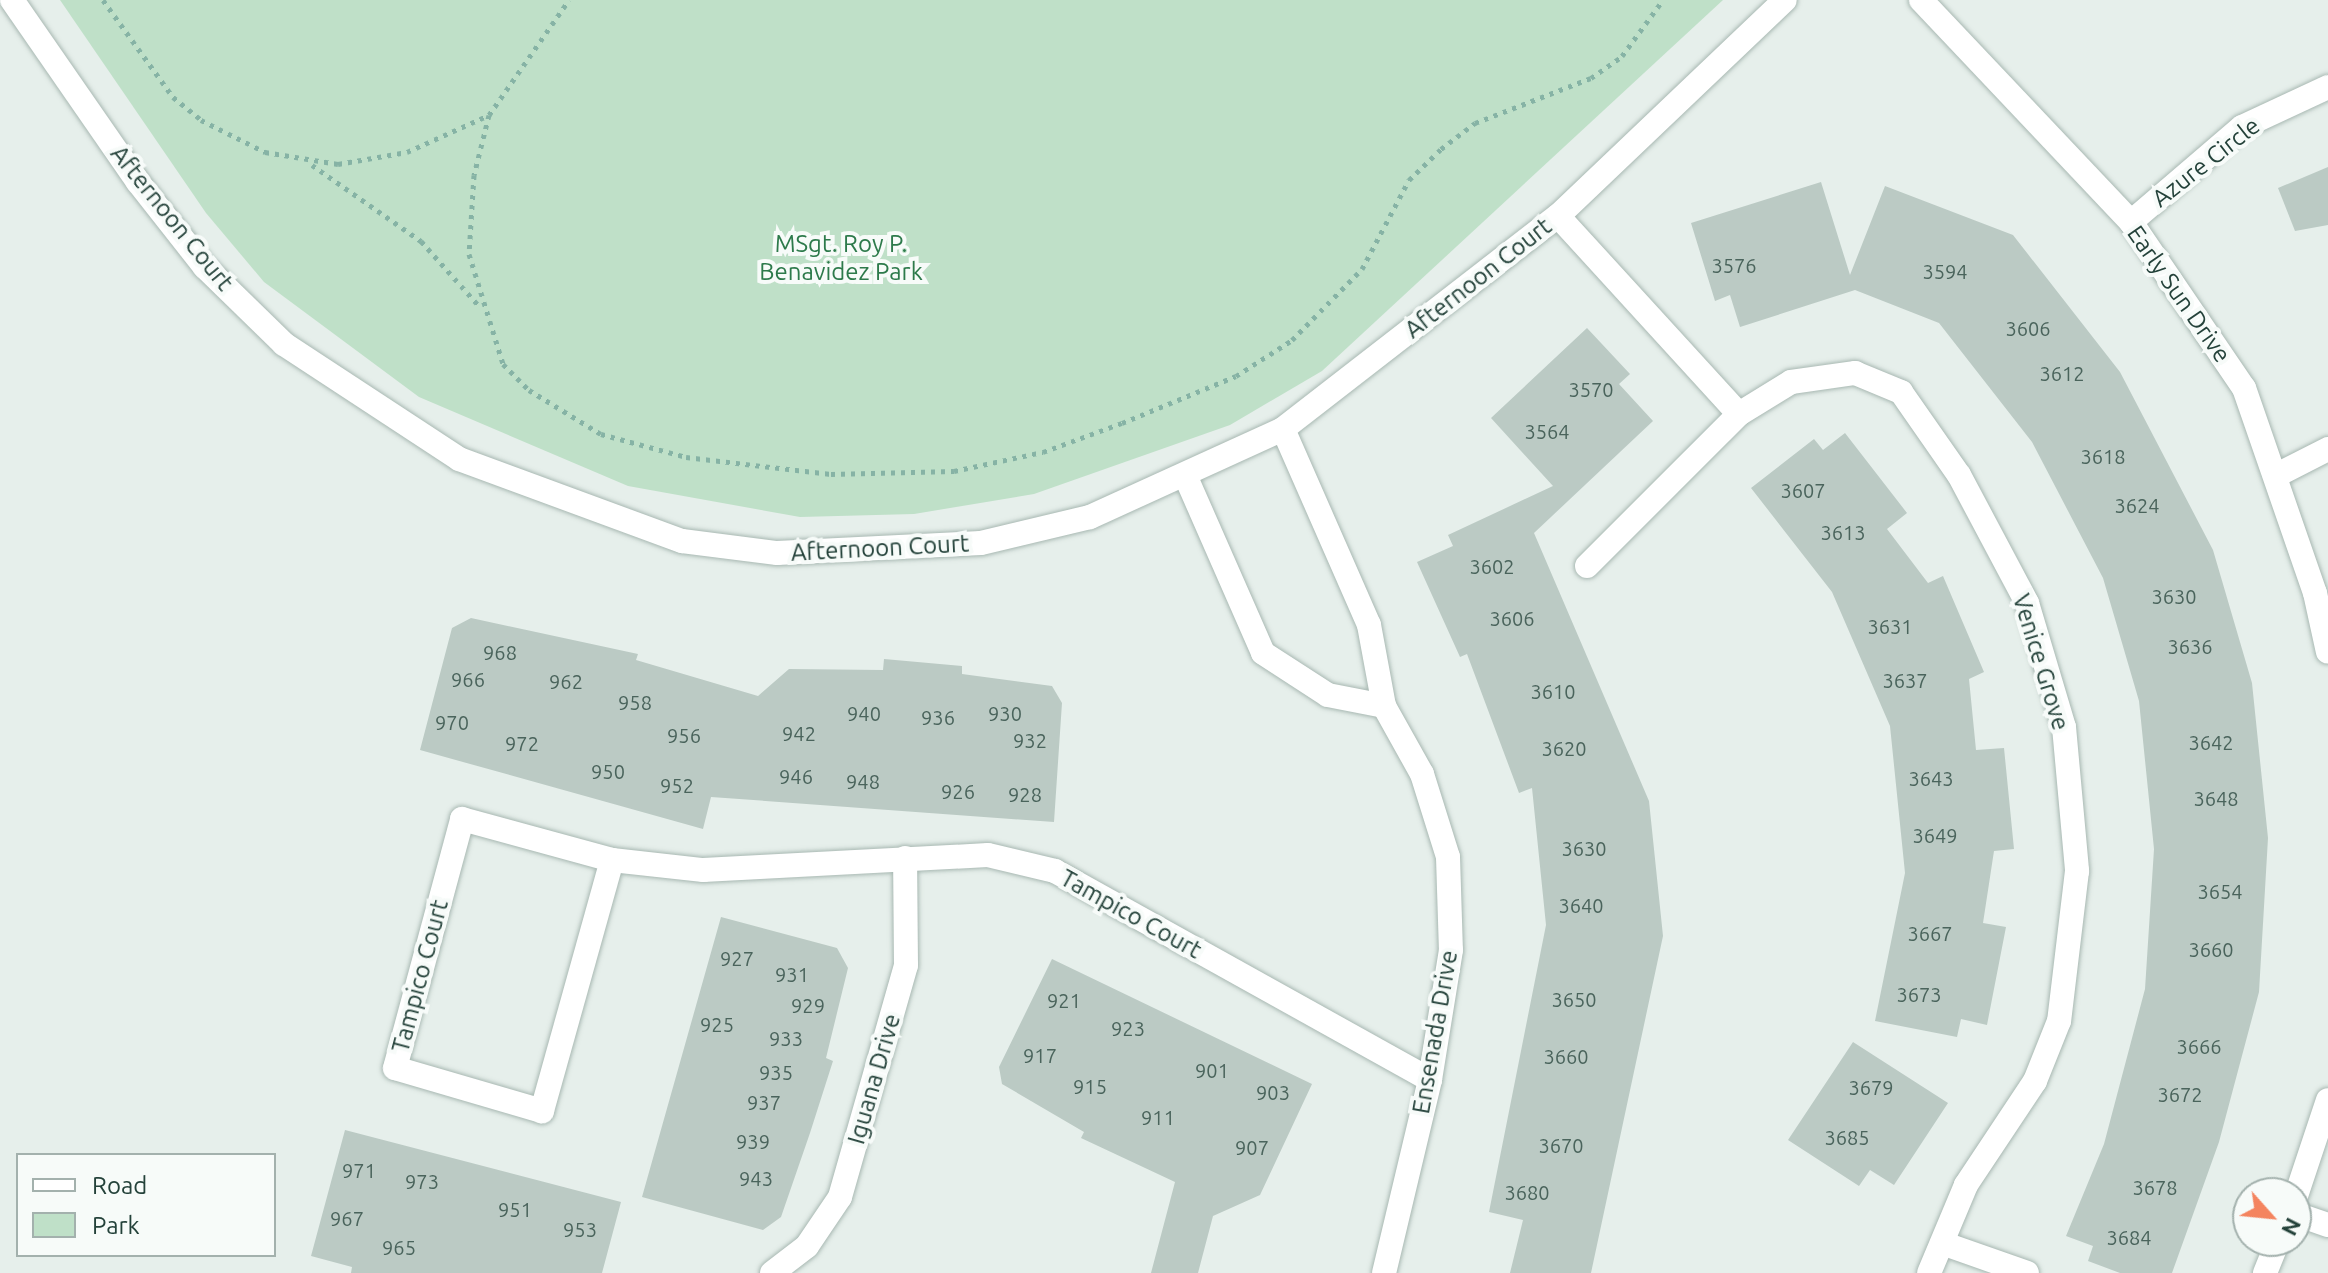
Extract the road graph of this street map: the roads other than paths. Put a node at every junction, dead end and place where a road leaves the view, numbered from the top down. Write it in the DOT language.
graph roads {
  1 [pos="12,0"];
  2 [pos="1785,0"];
  3 [pos="1921,0"];
  4 [pos="2328,87"];
  5 [pos="1558,216"];
  6 [pos="2131,222"];
  7 [pos="1739,414"];
  8 [pos="1283,429"];
  9 [pos="2328,449"];
  10 [pos="1185,475"];
  11 [pos="2277,475"];
  12 [pos="1587,566"];
  13 [pos="2328,652"];
  14 [pos="1384,706"];
  15 [pos="905,858"];
  16 [pos="612,860"];
  17 [pos="1430,1080"];
  18 [pos="2328,1100"];
  19 [pos="2302,1177"];
  20 [pos="1942,1243"];
  21 [pos="772,1273"];
  22 [pos="1384,1273"];
  23 [pos="1929,1273"];
  24 [pos="2027,1273"];
  1 -- 10 [label="street, Afternoon Court"];
  2 -- 5 [label="street, Afternoon Court"];
  3 -- 6 [label="street, Early Sun Drive"];
  4 -- 6 [label="street, Azure Circle"];
  5 -- 7 [label="street"];
  5 -- 8 [label="street, Afternoon Court"];
  6 -- 11 [label="street, Early Sun Drive"];
  7 -- 12 [label="street, Venice Grove"];
  7 -- 20 [label="street, Venice Grove"];
  8 -- 10 [label="street, Afternoon Court"];
  8 -- 14 [label="street, Ensenada Drive"];
  9 -- 11 [label="street"];
  10 -- 14 [label="street"];
  11 -- 13 [label="street, Early Sun Drive"];
  14 -- 17 [label="street, Ensenada Drive"];
  15 -- 16 [label="street, Tampico Court"];
  15 -- 17 [label="street, Tampico Court"];
  15 -- 21 [label="street, Iguana Drive"];
  16 -- 16 [label="street, Tampico Court"];
  17 -- 22 [label="street, Ensenada Drive"];
  18 -- 19 [label="street"];
  20 -- 23 [label="street, Venice Grove"];
  20 -- 24 [label="street"];
}
